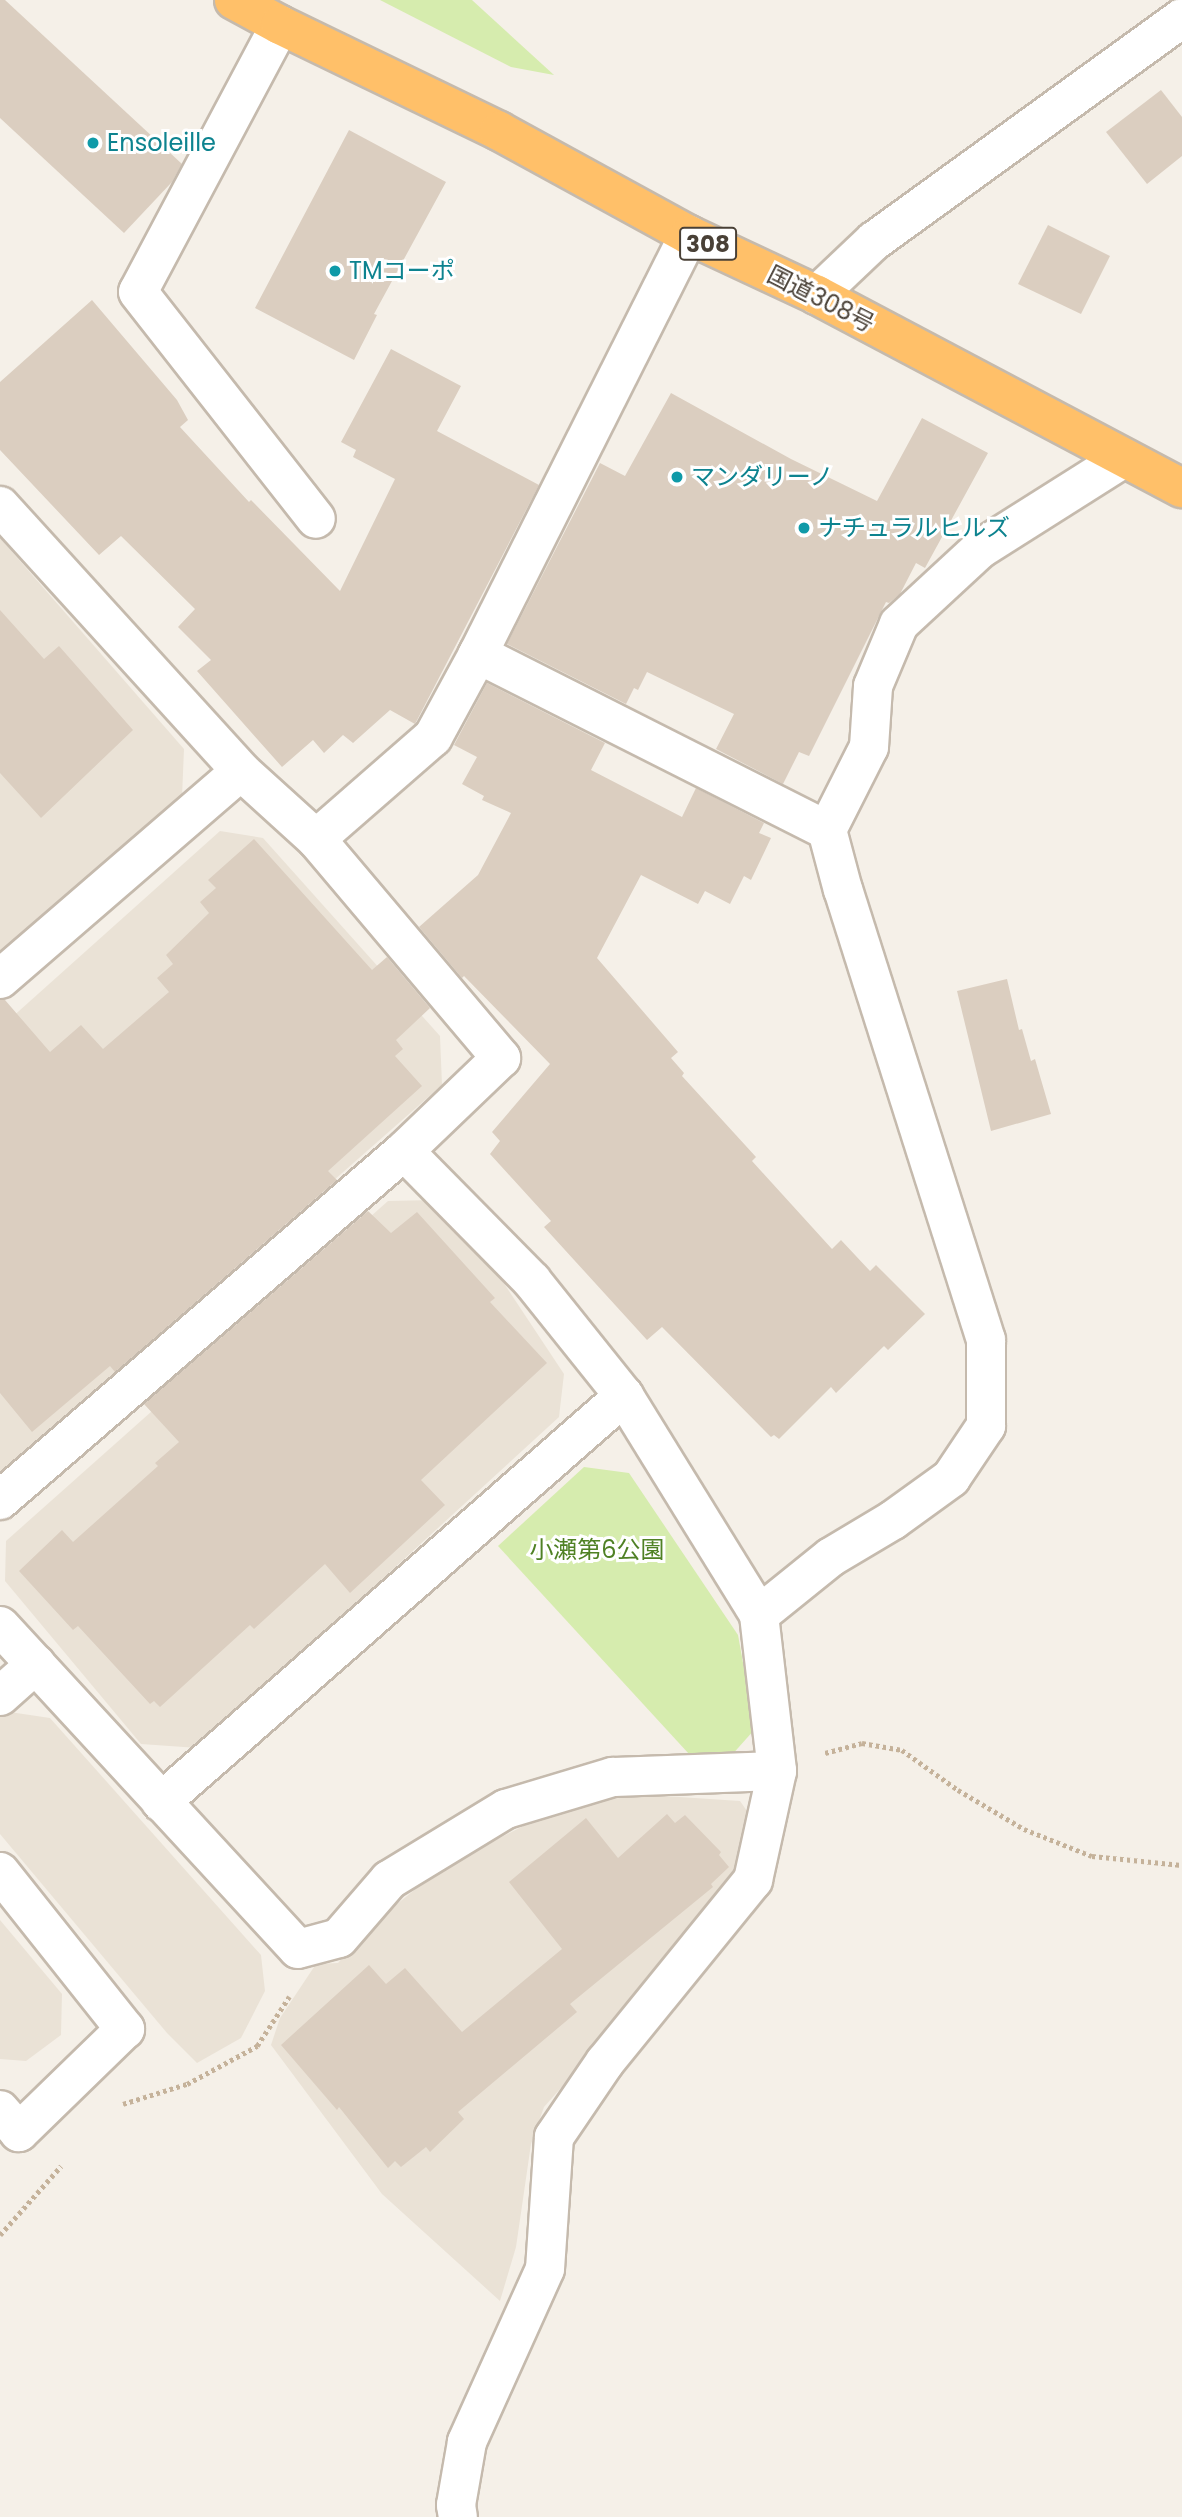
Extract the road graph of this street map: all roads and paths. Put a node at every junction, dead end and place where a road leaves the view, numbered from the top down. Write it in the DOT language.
graph roads {
  1 [pos="234,0"];
  2 [pos="1182,18"];
  3 [pos="280,26"];
  4 [pos="690,235"];
  5 [pos="817,295"];
  6 [pos="1124,458"];
  7 [pos="1182,488"];
  8 [pos="0,506"];
  9 [pos="316,519"];
  10 [pos="478,654"];
  11 [pos="241,771"];
  12 [pos="827,830"];
  13 [pos="316,839"];
  14 [pos="0,979"];
  15 [pos="404,1152"];
  16 [pos="624,1396"];
  17 [pos="0,1500"];
  18 [pos="760,1615"];
  19 [pos="0,1626"];
  20 [pos="36,1664"];
  21 [pos="0,1696"];
  22 [pos="777,1771"];
  23 [pos="161,1802"];
  24 [pos="1182,1865"];
  25 [pos="0,1872"];
  26 [pos="298,1949"];
  27 [pos="114,2107"];
  28 [pos="0,2110"];
  29 [pos="70,2156"];
  30 [pos="0,2235"];
  31 [pos="458,2517"];
  1 -- 3 [label="highway, 国道308号 / 308"];
  2 -- 5 [label="street"];
  3 -- 4 [label="highway, 国道308号 / 308"];
  3 -- 9 [label="street"];
  4 -- 5 [label="highway, 国道308号 / 308"];
  4 -- 10 [label="street"];
  5 -- 6 [label="highway, 国道308号 / 308"];
  6 -- 7 [label="highway, 国道308号 / 308"];
  6 -- 12 [label="street"];
  8 -- 11 [label="street"];
  10 -- 12 [label="street"];
  10 -- 13 [label="street"];
  11 -- 13 [label="street"];
  11 -- 14 [label="street"];
  12 -- 18 [label="street"];
  13 -- 15 [label="street"];
  15 -- 16 [label="street"];
  15 -- 17 [label="street"];
  16 -- 18 [label="street"];
  16 -- 23 [label="street"];
  18 -- 22 [label="street"];
  19 -- 20 [label="street"];
  20 -- 21 [label="street"];
  20 -- 23 [label="street"];
  22 -- 24 [label="path"];
  22 -- 26 [label="street"];
  22 -- 31 [label="street"];
  23 -- 26 [label="street"];
  25 -- 28 [label="street"];
  26 -- 27 [label="path"];
  29 -- 30 [label="path"];
}
